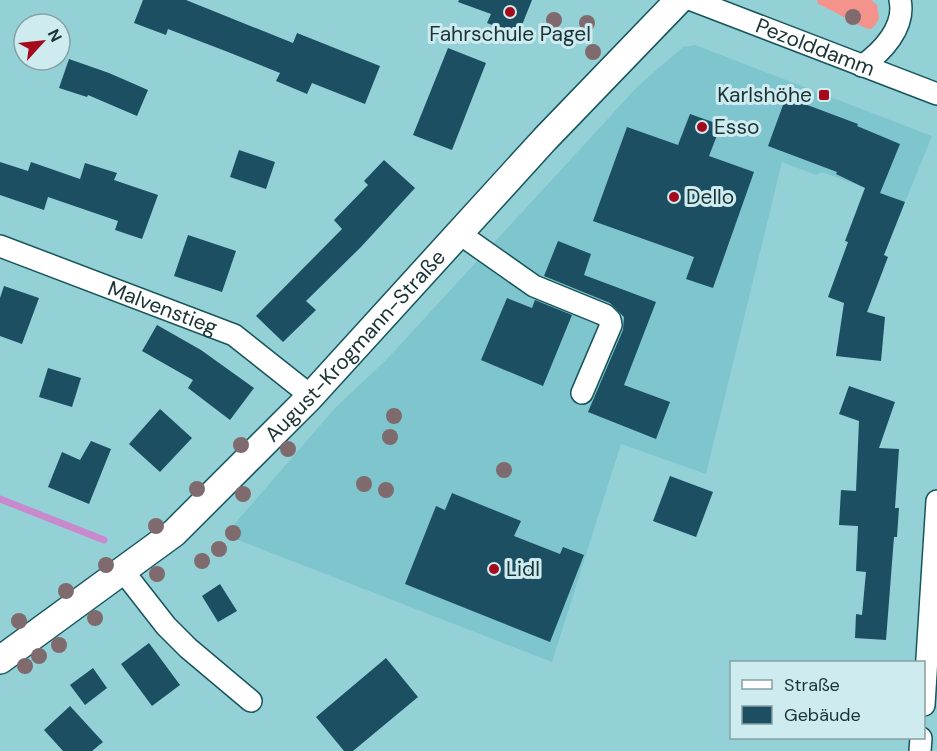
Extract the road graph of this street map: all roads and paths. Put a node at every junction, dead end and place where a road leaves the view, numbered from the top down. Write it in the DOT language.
graph roads {
  1 [pos="679,0"];
  2 [pos="692,0"];
  3 [pos="900,0"];
  4 [pos="862,66"];
  5 [pos="937,94"];
  6 [pos="460,234"];
  7 [pos="0,246"];
  8 [pos="582,393"];
  9 [pos="311,396"];
  10 [pos="937,501"];
  11 [pos="123,570"];
  12 [pos="0,660"];
  13 [pos="925,689"];
  14 [pos="251,701"];
  1 -- 6 [label="main road, August-Krogmann-Straße"];
  2 -- 4 [label="street, Pezolddamm"];
  3 -- 4 [label="street"];
  4 -- 5 [label="street, Pezolddamm"];
  6 -- 8 [label="street"];
  6 -- 9 [label="main road, August-Krogmann-Straße"];
  7 -- 9 [label="street, Malvenstieg"];
  9 -- 11 [label="main road, August-Krogmann-Straße"];
  10 -- 13 [label="street"];
  11 -- 12 [label="main road, August-Krogmann-Straße"];
  11 -- 14 [label="street"];
}
